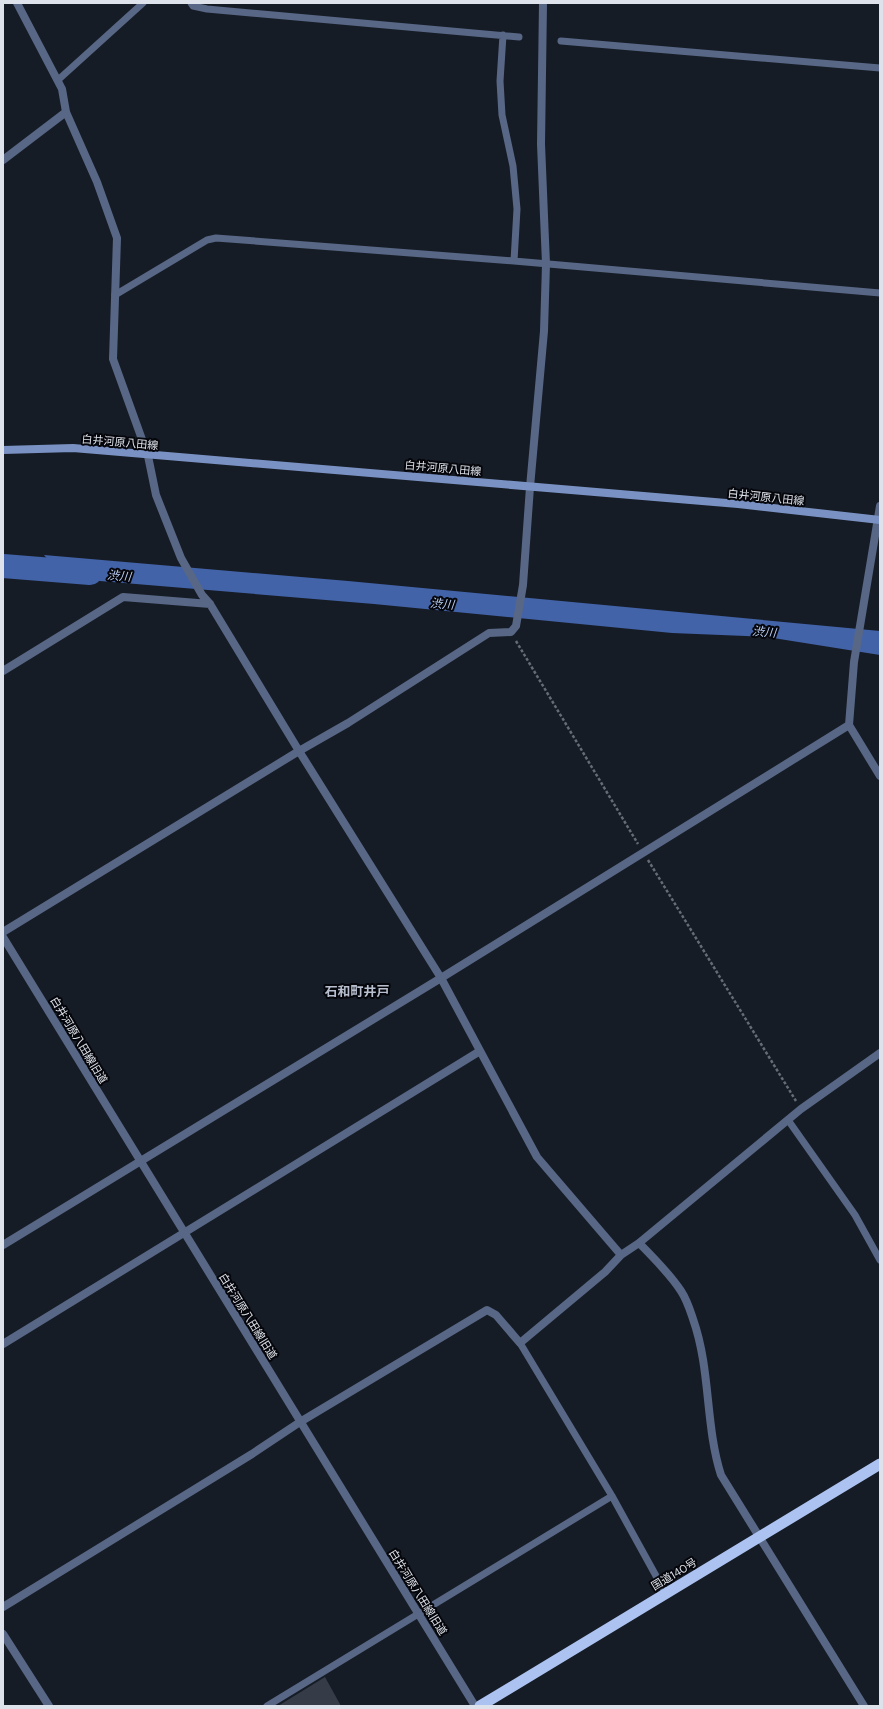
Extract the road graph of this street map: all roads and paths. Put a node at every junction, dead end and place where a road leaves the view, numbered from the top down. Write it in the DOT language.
graph roads {
  1 [pos="17,3"];
  2 [pos="143,3"];
  3 [pos="191,3"];
  4 [pos="543,3"];
  5 [pos="503,36"];
  6 [pos="519,37"];
  7 [pos="562,41"];
  8 [pos="880,68"];
  9 [pos="58,80"];
  10 [pos="66,112"];
  11 [pos="4,156"];
  12 [pos="514,261"];
  13 [pos="546,264"];
  14 [pos="880,293"];
  15 [pos="115,295"];
  16 [pos="3,450"];
  17 [pos="148,456"];
  18 [pos="530,487"];
  19 [pos="880,506"];
  20 [pos="879,520"];
  21 [pos="210,604"];
  22 [pos="514,629"];
  23 [pos="3,671"];
  24 [pos="849,725"];
  25 [pos="299,751"];
  26 [pos="880,776"];
  27 [pos="643,852"];
  28 [pos="3,932"];
  29 [pos="3,937"];
  30 [pos="440,978"];
  31 [pos="480,1051"];
  32 [pos="880,1053"];
  33 [pos="801,1109"];
  34 [pos="788,1120"];
  35 [pos="140,1161"];
  36 [pos="184,1233"];
  37 [pos="639,1243"];
  38 [pos="3,1245"];
  39 [pos="620,1255"];
  40 [pos="880,1260"];
  41 [pos="3,1344"];
  42 [pos="520,1344"];
  43 [pos="300,1422"];
  44 [pos="880,1464"];
  45 [pos="612,1496"];
  46 [pos="760,1537"];
  47 [pos="666,1594"];
  48 [pos="3,1606"];
  49 [pos="419,1613"];
  50 [pos="3,1634"];
  51 [pos="49,1706"];
  52 [pos="267,1706"];
  53 [pos="475,1706"];
  54 [pos="480,1706"];
  55 [pos="864,1706"];
  1 -- 9 [label="street"];
  2 -- 9 [label="lane"];
  3 -- 5 [label="lane"];
  4 -- 13 [label="street"];
  5 -- 6 [label="lane"];
  5 -- 12 [label="lane"];
  7 -- 8 [label="lane"];
  9 -- 10 [label="street"];
  10 -- 11 [label="street"];
  10 -- 15 [label="street"];
  12 -- 13 [label="lane"];
  12 -- 15 [label="lane"];
  13 -- 14 [label="lane"];
  13 -- 18 [label="street"];
  15 -- 17 [label="street"];
  16 -- 17 [label="main road, 白井河原八田線"];
  17 -- 18 [label="main road, 白井河原八田線"];
  17 -- 21 [label="street"];
  18 -- 20 [label="main road, 白井河原八田線"];
  18 -- 22 [label="street"];
  19 -- 20 [label="street"];
  20 -- 24 [label="street"];
  21 -- 23 [label="street"];
  21 -- 25 [label="street"];
  22 -- 25 [label="street"];
  22 -- 27 [label="path"];
  24 -- 26 [label="street"];
  24 -- 27 [label="street"];
  25 -- 28 [label="street"];
  25 -- 30 [label="street"];
  27 -- 30 [label="street"];
  27 -- 33 [label="path"];
  29 -- 35 [label="street, 白井河原八田線旧道"];
  30 -- 31 [label="street"];
  30 -- 35 [label="street"];
  31 -- 36 [label="street"];
  31 -- 39 [label="street"];
  32 -- 33 [label="street"];
  33 -- 34 [label="street"];
  34 -- 37 [label="street"];
  34 -- 40 [label="lane"];
  35 -- 36 [label="street, 白井河原八田線旧道"];
  35 -- 38 [label="street"];
  36 -- 41 [label="street"];
  36 -- 43 [label="street, 白井河原八田線旧道"];
  37 -- 39 [label="street"];
  37 -- 46 [label="street"];
  39 -- 42 [label="street"];
  42 -- 43 [label="street"];
  42 -- 45 [label="lane"];
  43 -- 48 [label="street"];
  43 -- 49 [label="street, 白井河原八田線旧道"];
  44 -- 46 [label="highway, 国道140号"];
  45 -- 47 [label="lane"];
  45 -- 49 [label="lane"];
  46 -- 47 [label="highway, 国道140号"];
  46 -- 55 [label="street"];
  47 -- 54 [label="highway, 国道140号"];
  49 -- 52 [label="lane"];
  49 -- 53 [label="street, 白井河原八田線旧道"];
  50 -- 51 [label="street"];
}
